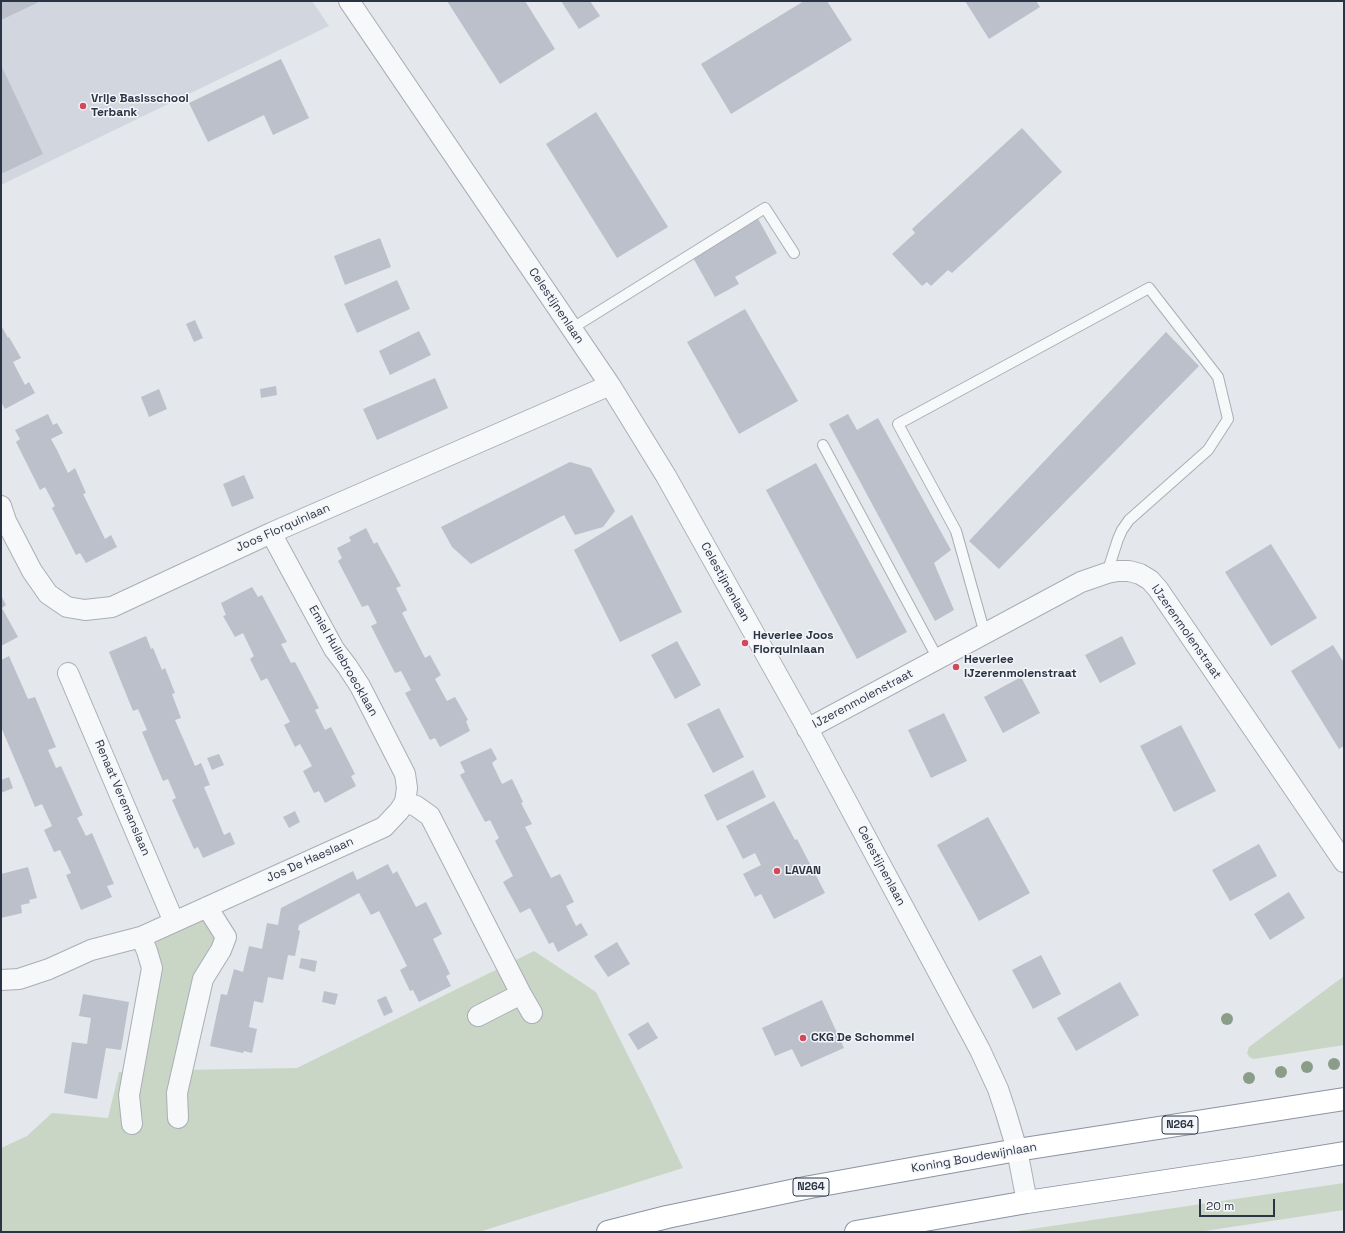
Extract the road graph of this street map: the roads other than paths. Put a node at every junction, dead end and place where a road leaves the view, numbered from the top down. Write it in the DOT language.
graph roads {
  1 [pos="349,1"];
  2 [pos="794,254"];
  3 [pos="572,329"];
  4 [pos="610,385"];
  5 [pos="823,445"];
  6 [pos="1,506"];
  7 [pos="271,533"];
  8 [pos="1107,573"];
  9 [pos="985,634"];
  10 [pos="938,658"];
  11 [pos="68,673"];
  12 [pos="808,729"];
  13 [pos="405,802"];
  14 [pos="1344,862"];
  15 [pos="207,907"];
  16 [pos="174,922"];
  17 [pos="141,937"];
  18 [pos="1,980"];
  19 [pos="521,994"];
  20 [pos="532,1012"];
  21 [pos="478,1016"];
  22 [pos="1344,1099"];
  23 [pos="178,1118"];
  24 [pos="132,1124"];
  25 [pos="1016,1150"];
  26 [pos="1344,1153"];
  27 [pos="1027,1202"];
  28 [pos="608,1232"];
  29 [pos="856,1232"];
  1 -- 3 [label="street, Celestijnenlaan"];
  2 -- 3 [label="lane"];
  3 -- 4 [label="street, Celestijnenlaan"];
  4 -- 7 [label="street, Joos Florquinlaan"];
  4 -- 12 [label="street, Celestijnenlaan"];
  5 -- 10 [label="lane"];
  6 -- 7 [label="street, Joos Florquinlaan"];
  7 -- 13 [label="street, Emiel Hullebroecklaan"];
  8 -- 9 [label="street, IJzerenmolenstraat"];
  8 -- 9 [label="lane"];
  8 -- 14 [label="street, IJzerenmolenstraat"];
  9 -- 10 [label="street, IJzerenmolenstraat"];
  10 -- 12 [label="street, IJzerenmolenstraat"];
  11 -- 16 [label="street, Renaat Veremanslaan"];
  12 -- 25 [label="street, Celestijnenlaan"];
  13 -- 15 [label="street, Jos De Haeslaan"];
  13 -- 19 [label="street"];
  15 -- 16 [label="street, Jos De Haeslaan"];
  15 -- 23 [label="street"];
  16 -- 17 [label="street, Jos De Haeslaan"];
  17 -- 18 [label="street, Jos De Haeslaan"];
  17 -- 24 [label="street"];
  19 -- 20 [label="street"];
  19 -- 21 [label="street"];
  22 -- 25 [label="highway, Koning Boudewijnlaan / N264"];
  25 -- 27 [label="street, Celestijnenlaan"];
  25 -- 28 [label="highway, Koning Boudewijnlaan / N264"];
  26 -- 27 [label="highway"];
  27 -- 29 [label="highway"];
}
